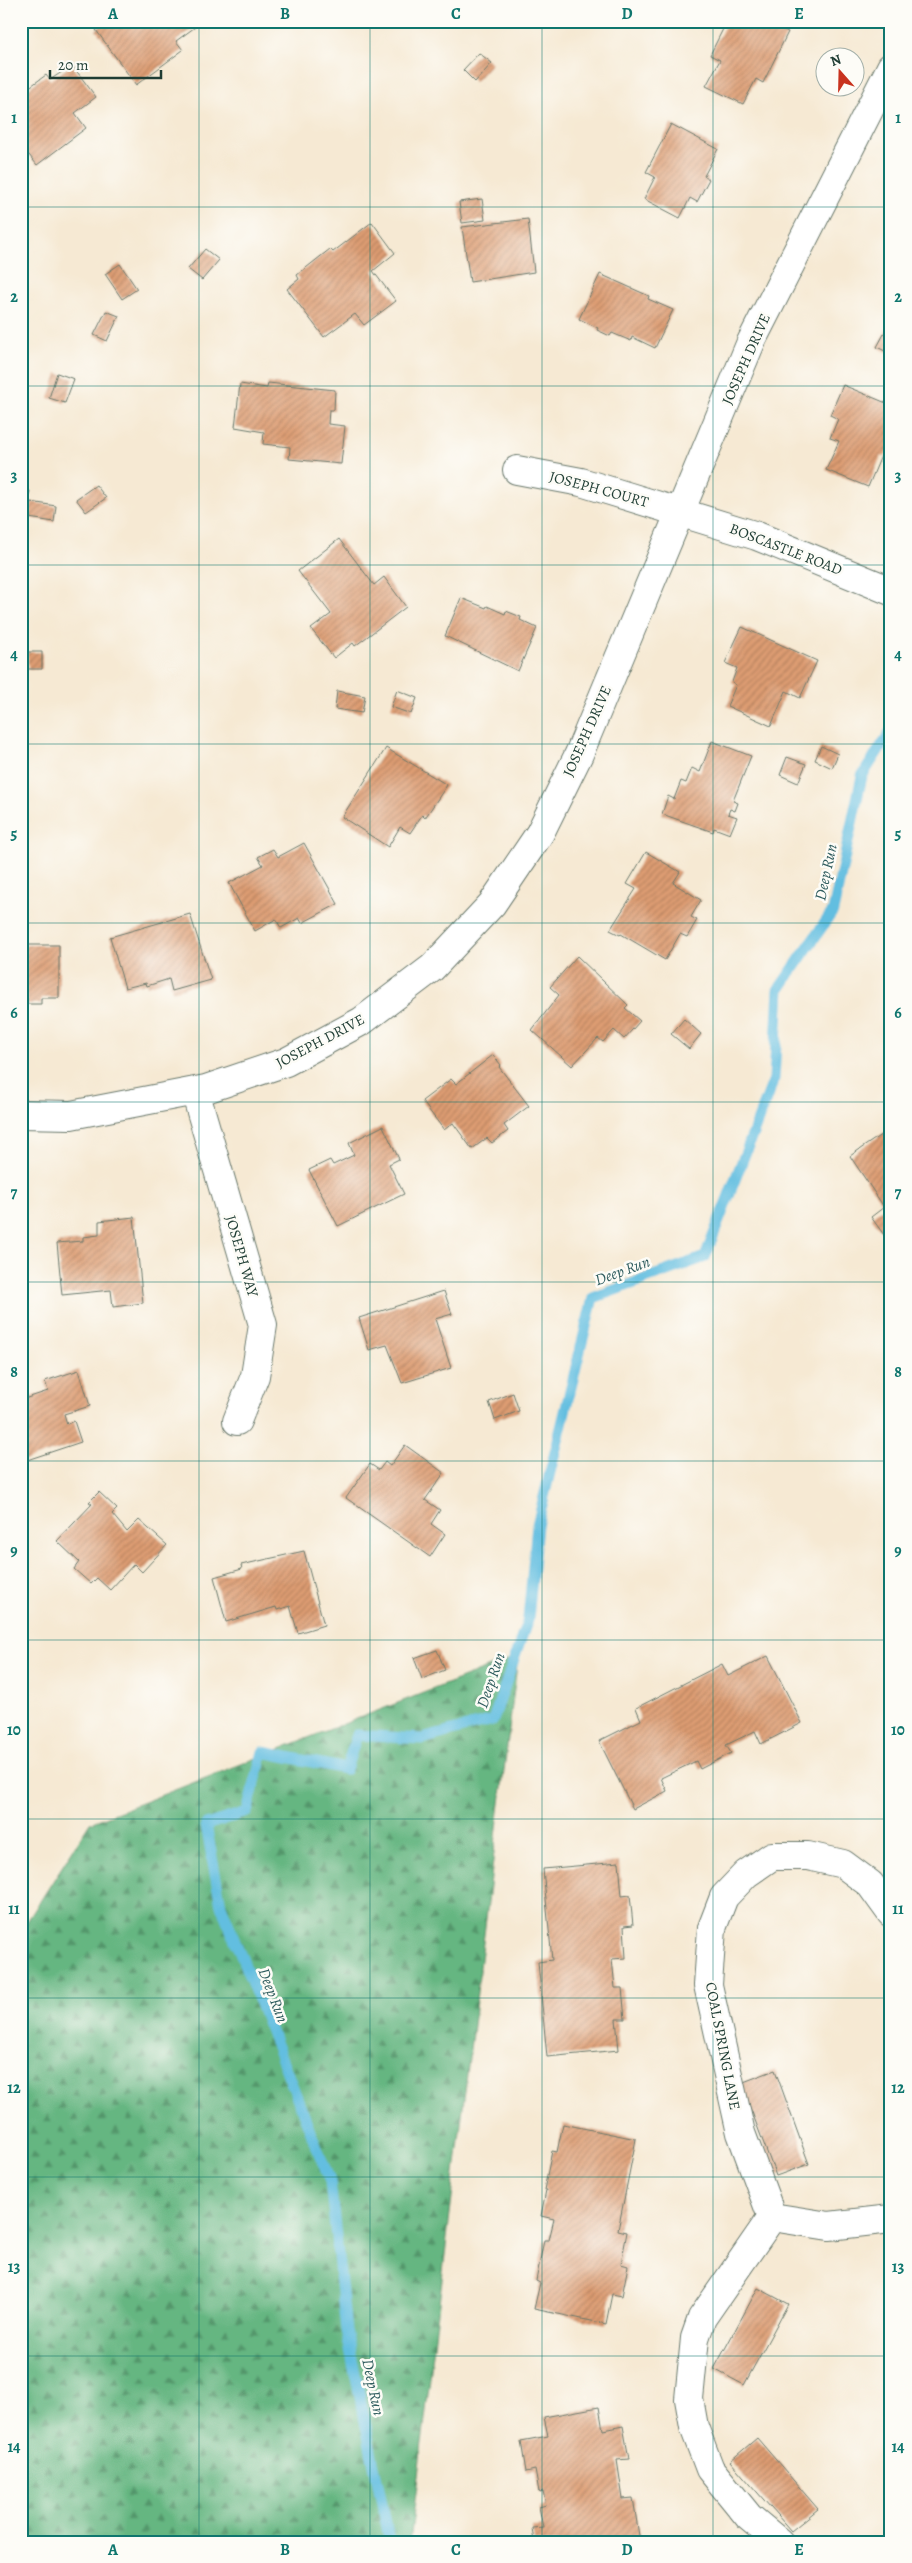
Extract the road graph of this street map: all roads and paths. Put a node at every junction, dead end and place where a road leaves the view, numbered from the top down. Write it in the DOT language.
graph roads {
  1 [pos="891,67"];
  2 [pos="517,470"];
  3 [pos="680,512"];
  4 [pos="891,591"];
  5 [pos="195,1091"];
  6 [pos="21,1114"];
  7 [pos="237,1421"];
  8 [pos="891,1913"];
  9 [pos="772,2217"];
  10 [pos="891,2219"];
  11 [pos="778,2542"];
  1 -- 3 [label="street, JOSEPH DRIVE"];
  2 -- 3 [label="street, JOSEPH COURT"];
  3 -- 4 [label="street, BOSCASTLE ROAD"];
  3 -- 5 [label="street, JOSEPH DRIVE"];
  5 -- 6 [label="street, JOSEPH DRIVE"];
  5 -- 7 [label="street, JOSEPH WAY"];
  8 -- 9 [label="street, COAL SPRING LANE"];
  9 -- 10 [label="street"];
  9 -- 11 [label="street"];
}
